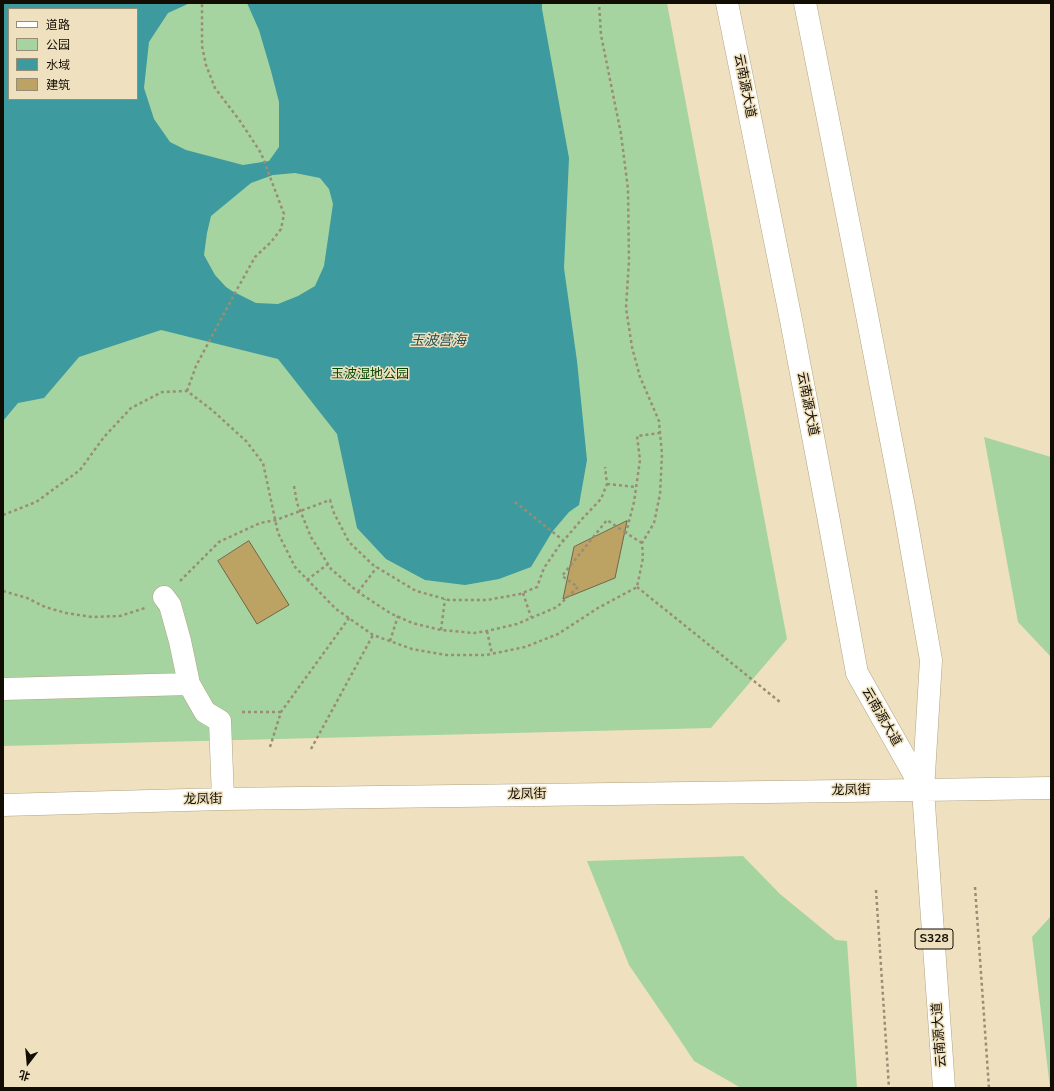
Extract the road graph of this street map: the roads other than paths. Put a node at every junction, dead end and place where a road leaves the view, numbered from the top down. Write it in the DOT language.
graph roads {
  1 [pos="727,3"];
  2 [pos="805,3"];
  3 [pos="164,597"];
  4 [pos="189,684"];
  5 [pos="3,689"];
  6 [pos="1051,788"];
  7 [pos="923,790"];
  8 [pos="223,799"];
  9 [pos="3,805"];
  10 [pos="944,1088"];
  1 -- 7 [label="main road, 云南源大道"];
  2 -- 7 [label="main road, 云南源大道"];
  3 -- 4 [label="main road"];
  4 -- 5 [label="main road"];
  4 -- 8 [label="main road"];
  6 -- 7 [label="main road, 龙凤街"];
  7 -- 8 [label="main road, 龙凤街"];
  7 -- 10 [label="main road, 云南源大道 / S328"];
  8 -- 9 [label="main road, 龙凤街"];
}
